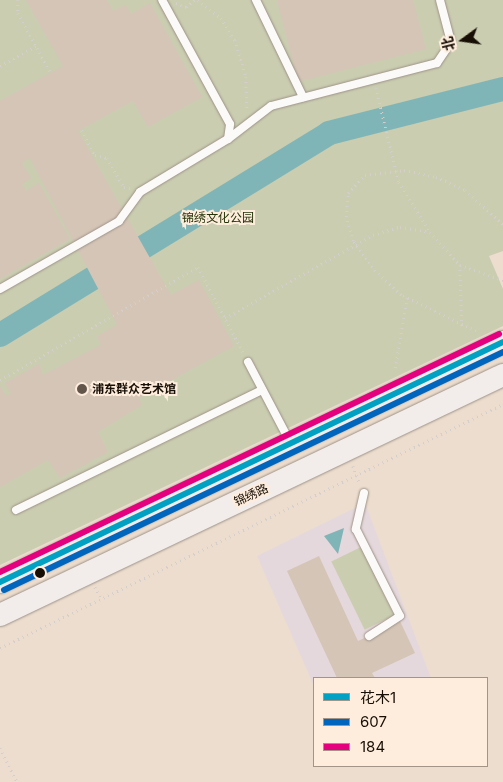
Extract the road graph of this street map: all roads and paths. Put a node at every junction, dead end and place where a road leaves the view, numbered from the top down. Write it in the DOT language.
graph roads {
  1 [pos="18,0"];
  2 [pos="162,0"];
  3 [pos="174,0"];
  4 [pos="194,0"];
  5 [pos="198,0"];
  6 [pos="256,0"];
  7 [pos="440,0"];
  8 [pos="36,46"];
  9 [pos="0,66"];
  10 [pos="51,73"];
  11 [pos="373,78"];
  12 [pos="303,97"];
  13 [pos="246,125"];
  14 [pos="82,130"];
  15 [pos="228,139"];
  16 [pos="396,171"];
  17 [pos="140,192"];
  18 [pos="503,224"];
  19 [pos="430,232"];
  20 [pos="356,244"];
  21 [pos="460,265"];
  22 [pos="503,280"];
  23 [pos="0,289"];
  24 [pos="407,298"];
  25 [pos="225,318"];
  26 [pos="462,326"];
  27 [pos="476,331"];
  28 [pos="503,342"];
  29 [pos="248,362"];
  30 [pos="395,368"];
  31 [pos="503,375"];
  32 [pos="0,380"];
  33 [pos="262,390"];
  34 [pos="503,404"];
  35 [pos="291,443"];
  36 [pos="364,493"];
  37 [pos="16,510"];
  38 [pos="0,582"];
  39 [pos="95,587"];
  40 [pos="102,599"];
  41 [pos="0,615"];
  42 [pos="369,636"];
  43 [pos="0,648"];
  44 [pos="0,748"];
  45 [pos="17,782"];
  1 -- 8 [label="path"];
  2 -- 15 [label="lane"];
  3 -- 4 [label="path"];
  5 -- 13 [label="path"];
  6 -- 12 [label="lane"];
  7 -- 11 [label="lane"];
  8 -- 9 [label="path"];
  8 -- 10 [label="path"];
  11 -- 12 [label="lane"];
  11 -- 16 [label="path"];
  12 -- 13 [label="lane"];
  13 -- 15 [label="lane"];
  14 -- 17 [label="path"];
  15 -- 17 [label="lane"];
  16 -- 18 [label="path"];
  16 -- 19 [label="path"];
  16 -- 20 [label="path"];
  17 -- 23 [label="lane"];
  19 -- 20 [label="path"];
  19 -- 21 [label="path"];
  20 -- 24 [label="path"];
  20 -- 25 [label="path"];
  21 -- 22 [label="path"];
  21 -- 26 [label="path"];
  24 -- 26 [label="path"];
  24 -- 30 [label="path"];
  25 -- 29 [label="path"];
  25 -- 32 [label="path"];
  26 -- 27 [label="path"];
  28 -- 35 [label="main road"];
  29 -- 33 [label="lane"];
  31 -- 41 [label="main road, 锦绣路"];
  33 -- 35 [label="lane"];
  33 -- 37 [label="lane"];
  34 -- 40 [label="path"];
  35 -- 38 [label="main road"];
  36 -- 42 [label="lane"];
  39 -- 40 [label="path"];
  40 -- 43 [label="path"];
  44 -- 45 [label="path"];
}
